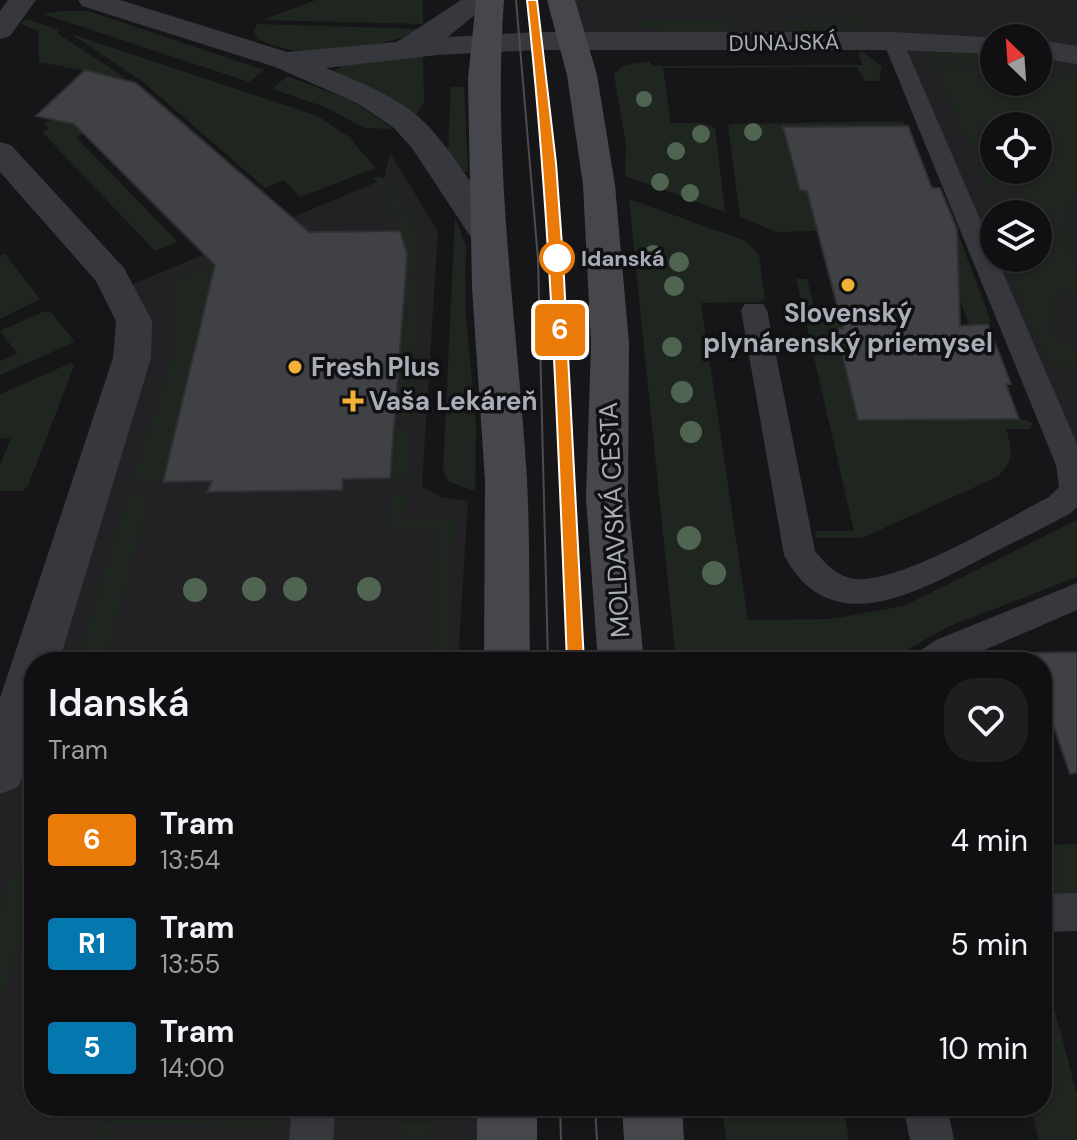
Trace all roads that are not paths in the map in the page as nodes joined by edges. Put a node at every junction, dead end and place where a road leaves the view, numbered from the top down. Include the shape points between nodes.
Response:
1 (22, 0) edge
2 (92, 0) edge
3 (479, 0) edge
4 (490, 0) edge
5 (561, 0) edge
6 (0, 30) edge
7 (893, 41) junction
8 (486, 43) junction
9 (574, 44) junction
10 (657, 44) junction
11 (980, 44) edge
12 (385, 51) junction
13 (1052, 51) edge
14 (1077, 55) edge
15 (285, 61) junction
16 (0, 152) edge
17 (490, 240) junction
18 (754, 310) dead end
19 (1077, 596) edge
20 (39, 652) edge
21 (507, 652) edge
22 (620, 652) edge
23 (945, 652) edge
24 (24, 698) edge
25 (0, 771) edge
26 (0, 783) edge
27 (24, 783) edge
28 (1077, 912) edge
29 (1052, 913) edge
30 (313, 1116) edge
31 (507, 1116) edge
32 (653, 1116) edge
33 (927, 1116) edge
34 (311, 1140) edge
35 (507, 1140) edge
36 (654, 1140) edge
37 (932, 1140) edge

1 - 6 street
2 - 15 street
3 - 12 street via 436,32
4 - 8 street
5 - 9 street, MOLDAVSKÁ CESTA
5 - 10 street via 579,13
7 - 10 street, DUNAJSKÁ
7 - 11 street, DUNAJSKÁ
7 - 18 lane via 1071,465 1074,490 1060,505 898,588 861,593 825,582 800,555
8 - 9 street, DUNAJSKÁ
8 - 12 street
8 - 17 street
9 - 10 street, DUNAJSKÁ
9 - 22 street, MOLDAVSKÁ CESTA via 599,185 606,266 607,498
12 - 15 street
13 - 14 street
15 - 17 street via 368,97 405,121 451,178
16 - 20 street via 111,276 134,321 132,358
17 - 21 street via 506,480
19 - 23 lane
24 - 25 street
26 - 27 street
28 - 29 lane
30 - 34 lane
31 - 35 street
32 - 36 street
33 - 37 lane

